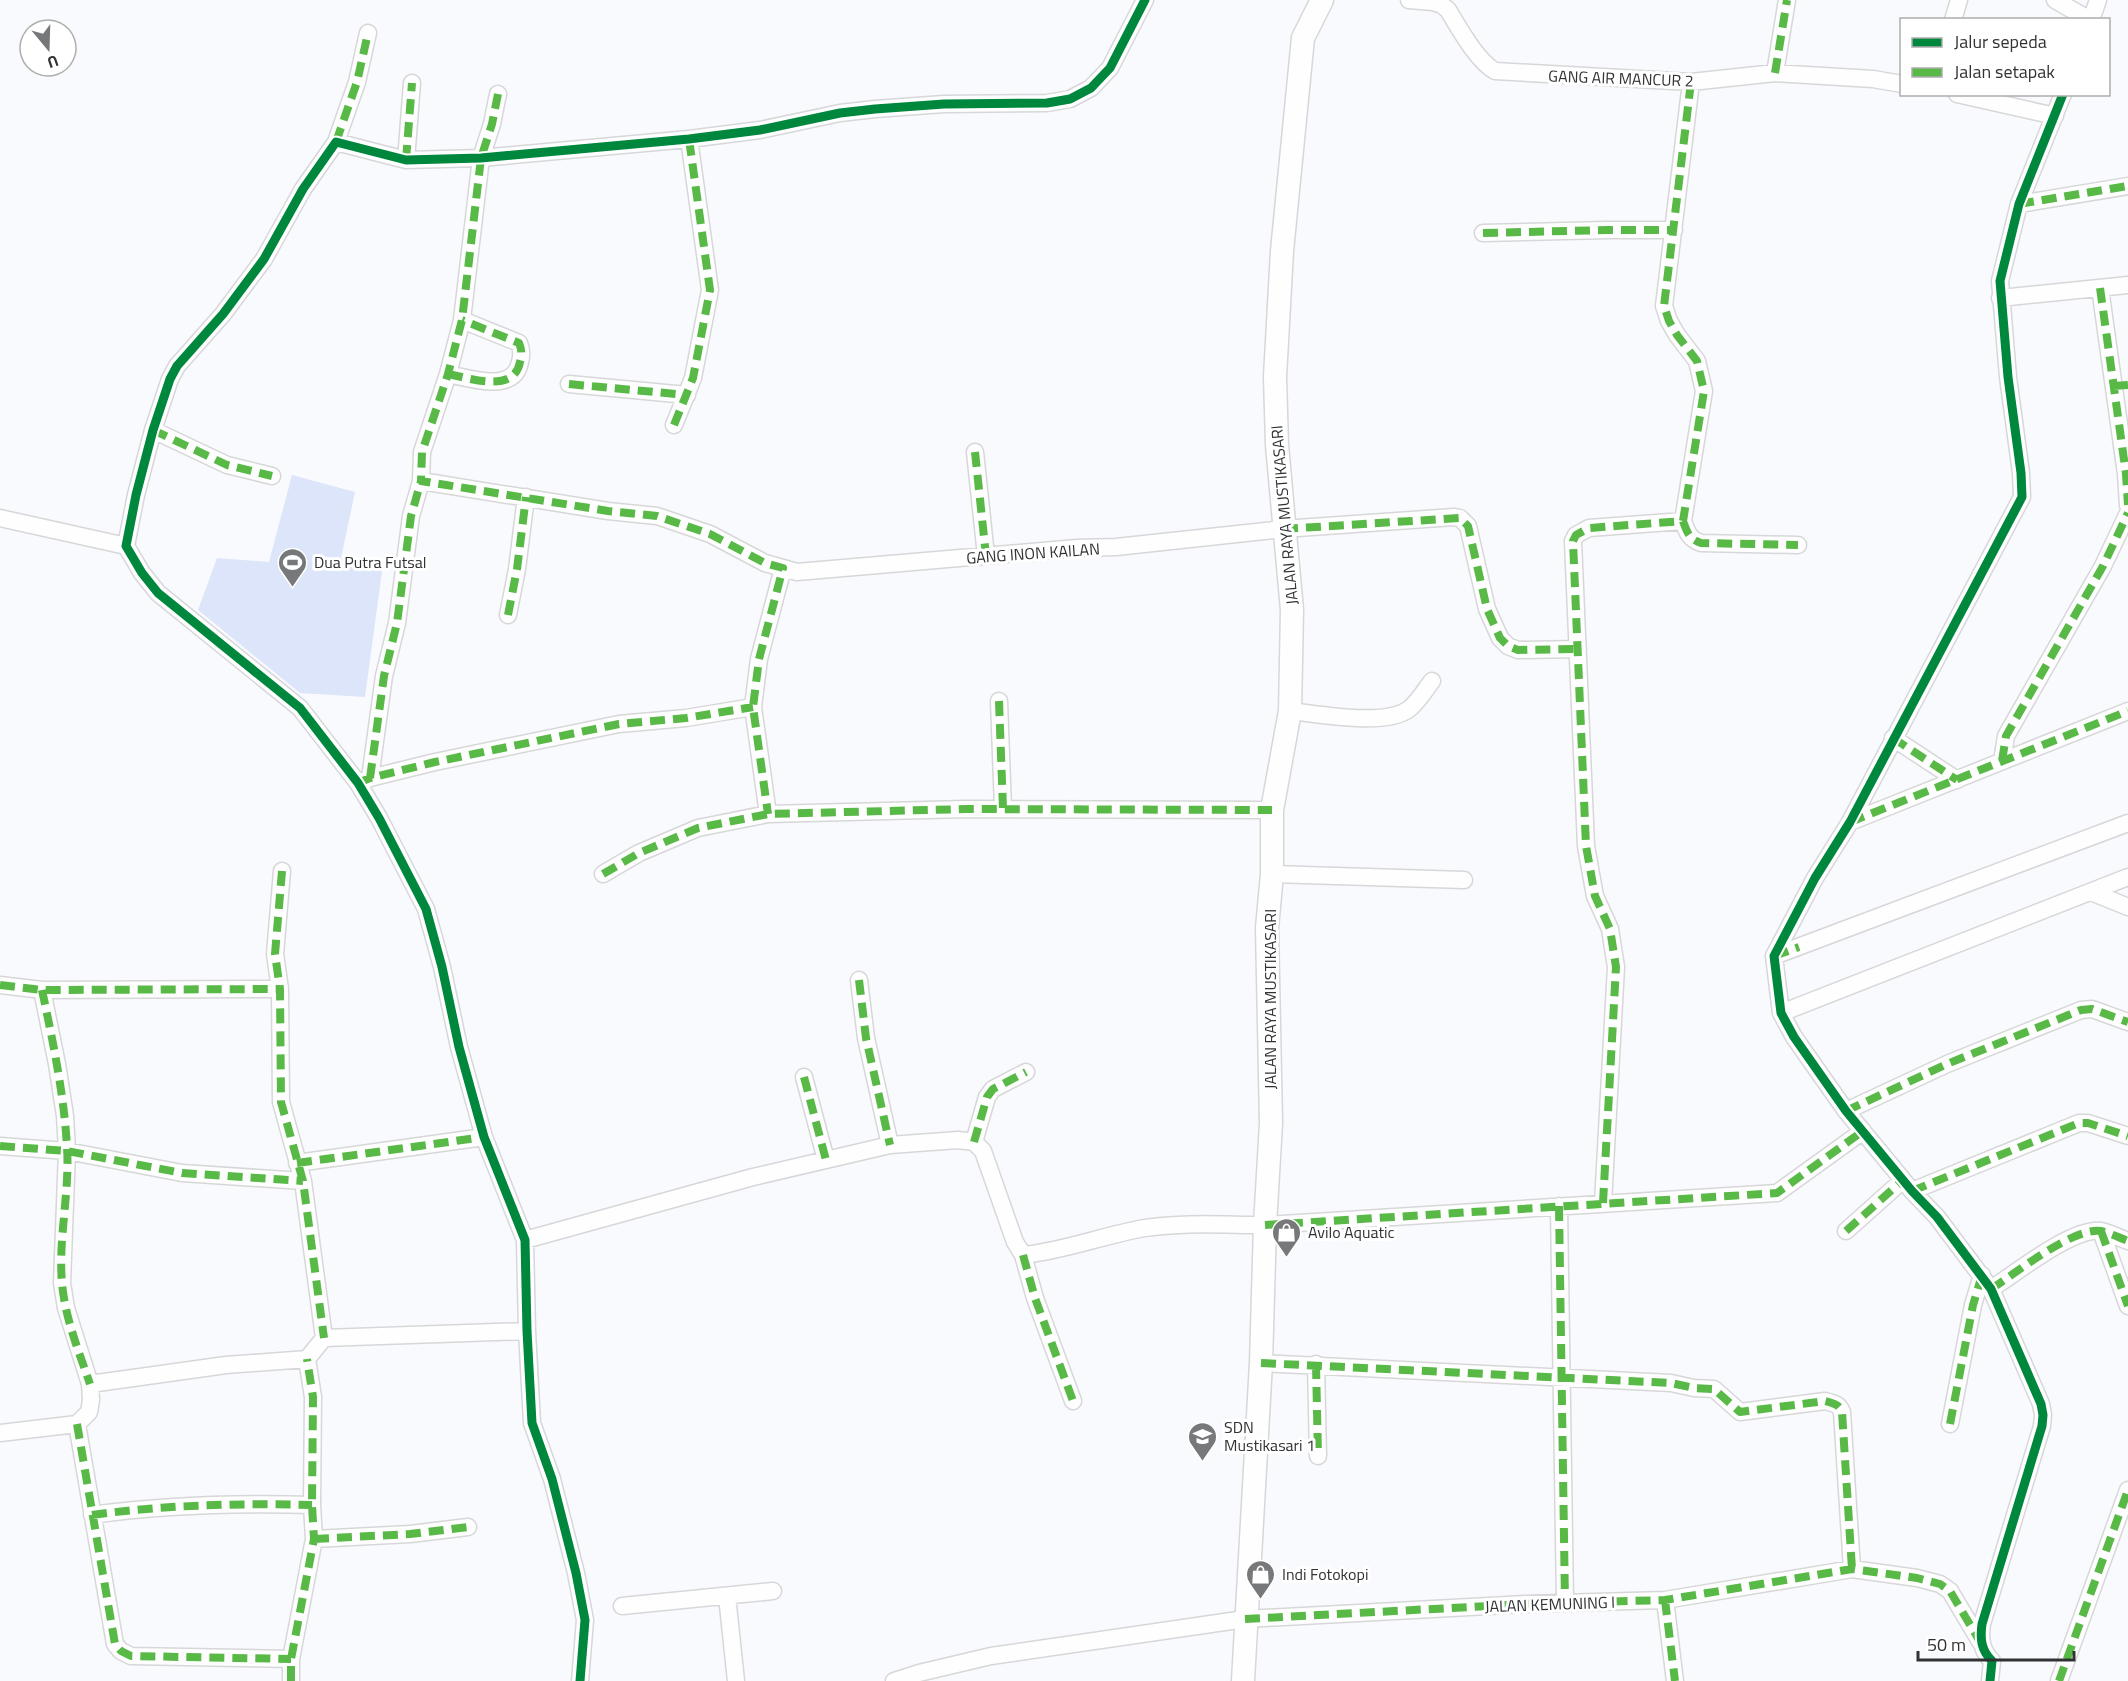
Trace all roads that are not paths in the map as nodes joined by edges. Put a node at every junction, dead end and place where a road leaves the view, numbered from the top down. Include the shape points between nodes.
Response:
1 (1145, 0) edge
2 (1322, 0) edge
3 (1408, 0) edge
4 (1787, 0) edge
5 (1959, 0) edge
6 (2055, 0) edge
7 (2098, 0) edge
8 (1954, 18) edge
9 (2086, 18) edge
10 (2091, 18) edge
11 (368, 33) dead end
12 (1775, 73) junction
13 (1691, 82) junction
14 (412, 83) dead end
15 (1900, 84) edge
16 (498, 94) dead end
17 (1966, 96) edge
18 (2062, 96) edge
19 (2055, 116) junction
20 (689, 140) junction
21 (336, 142) junction
22 (481, 158) junction
23 (406, 160) junction
24 (2128, 186) edge
25 (2019, 204) junction
26 (1674, 230) junction
27 (1483, 233) dead end
28 (2128, 285) edge
29 (2100, 288) junction
30 (2000, 298) junction
31 (462, 320) junction
32 (448, 375) junction
33 (569, 384) dead end
34 (2121, 386) edge
35 (687, 394) junction
36 (674, 425) dead end
37 (153, 430) junction
38 (975, 452) dead end
39 (2127, 474) edge
40 (272, 476) dead end
41 (421, 481) junction
42 (526, 497) junction
43 (2128, 505) edge
44 (2128, 513) edge
45 (0, 518) edge
46 (1683, 521) junction
47 (1283, 529) junction
48 (1798, 545) dead end
49 (126, 546) junction
50 (986, 556) junction
51 (783, 568) junction
52 (508, 615) dead end
53 (1578, 649) junction
54 (1432, 681) dead end
55 (999, 701) dead end
56 (753, 707) junction
57 (1290, 711) junction
58 (2128, 711) edge
59 (1893, 738) junction
60 (2002, 761) junction
61 (1957, 780) junction
62 (364, 781) junction
63 (1003, 809) junction
64 (1272, 810) junction
65 (768, 814) junction
66 (1851, 822) junction
67 (2128, 823) edge
68 (282, 871) dead end
69 (603, 874) dead end
70 (1272, 874) junction
71 (2128, 877) edge
72 (1464, 880) dead end
73 (2091, 892) junction
74 (2128, 907) edge
75 (1774, 956) junction
76 (859, 980) dead end
77 (0, 985) edge
78 (280, 989) junction
79 (42, 990) junction
80 (1781, 1013) junction
81 (2128, 1022) edge
82 (1026, 1072) dead end
83 (804, 1077) dead end
84 (1846, 1111) junction
85 (1863, 1131) junction
86 (2128, 1136) edge
87 (484, 1137) junction
88 (974, 1142) junction
89 (890, 1145) junction
90 (0, 1146) edge
91 (67, 1151) junction
92 (826, 1160) junction
93 (297, 1163) junction
94 (303, 1181) junction
95 (1908, 1186) junction
96 (1603, 1203) junction
97 (1560, 1206) junction
98 (1265, 1225) junction
99 (1846, 1231) dead end
100 (2101, 1231) junction
101 (525, 1240) junction
102 (2128, 1241) edge
103 (1023, 1255) junction
104 (1987, 1282) junction
105 (2128, 1306) edge
106 (527, 1330) junction
107 (324, 1338) junction
108 (307, 1359) junction
109 (1261, 1363) junction
110 (1316, 1364) junction
111 (1563, 1378) junction
112 (90, 1384) junction
113 (1073, 1401) dead end
114 (77, 1424) junction
115 (1950, 1424) dead end
116 (0, 1433) edge
117 (1318, 1456) dead end
118 (2128, 1490) edge
119 (312, 1505) junction
120 (92, 1515) junction
121 (468, 1527) dead end
122 (314, 1539) junction
123 (1852, 1569) junction
124 (773, 1591) dead end
125 (727, 1596) junction
126 (1665, 1600) junction
127 (1565, 1603) junction
128 (622, 1606) dead end
129 (1245, 1619) junction
130 (1981, 1643) junction
131 (291, 1659) junction
132 (291, 1681) edge
133 (580, 1681) edge
134 (736, 1681) edge
135 (894, 1681) edge
136 (1243, 1681) edge
137 (1675, 1681) edge
138 (1990, 1681) edge
139 (2060, 1681) edge

1 - 20 street via 1110,68 1091,88 1070,99 875,109
2 - 47 main road, JALAN RAYA MUSTIKASARI via 1303,38 1282,251 1274,405
3 - 13 street, GANG AIR MANCUR 2 via 1442,5 1495,71
4 - 12 street
5 - 8 street
6 - 9 street
7 - 10 street
11 - 21 street via 357,82
12 - 13 street, GANG AIR MANCUR 2
12 - 15 street, GANG AIR MANCUR 2
13 - 26 street
14 - 23 street
16 - 22 street
17 - 19 street
18 - 19 street
19 - 25 street
20 - 22 street
20 - 35 street via 710,290
21 - 23 street
21 - 37 street via 243,289 177,366
22 - 23 street
22 - 31 street
24 - 25 street
25 - 30 street via 2005,252
26 - 27 street
26 - 46 street via 1664,306 1677,335 1697,361 1704,392
28 - 29 street
29 - 30 street
29 - 34 street
30 - 59 street via 2022,497
31 - 32 street
31 - 32 street via 519,343 519,369 514,376 498,382
32 - 41 street via 422,452
33 - 35 street
34 - 39 street
35 - 36 street
37 - 40 street via 227,465
37 - 49 street
38 - 50 street
39 - 43 street
41 - 42 street, GANG INON KAILAN
41 - 62 street via 411,516 397,623
42 - 51 street, GANG INON KAILAN via 657,516 710,534 765,563
42 - 52 street
44 - 60 street via 2103,566 2006,736
45 - 49 street
46 - 48 street via 1688,535 1701,543
46 - 53 street via 1589,528 1576,535 1573,541
47 - 50 street, GANG INON KAILAN
47 - 53 street, GANG INON KAILAN via 1460,518 1468,526 1488,609 1500,638 1518,651
47 - 57 main road, JALAN RAYA MUSTIKASARI via 1292,610
49 - 62 street via 158,593 300,708
50 - 51 street, GANG INON KAILAN via 797,572
51 - 56 street via 759,659
53 - 96 street via 1586,846 1596,896 1610,929 1616,967
54 - 57 street via 1409,709 1394,717 1374,719
55 - 63 street
56 - 62 street via 619,724
56 - 65 street
57 - 64 main road, JALAN RAYA MUSTIKASARI
58 - 60 street
59 - 61 street
59 - 66 street
60 - 61 street
61 - 66 street
62 - 87 street via 426,909
63 - 64 street
63 - 65 street
64 - 70 main road, JALAN RAYA MUSTIKASARI
65 - 69 street via 698,828 639,853
66 - 75 street via 1815,878
67 - 75 street
68 - 78 street via 275,954
70 - 72 street
70 - 98 main road, JALAN RAYA MUSTIKASARI via 1267,928 1271,1123
71 - 73 street
73 - 74 street
73 - 80 street
75 - 80 street
76 - 89 street via 866,1038
77 - 79 street
78 - 79 street
78 - 93 street via 281,1102
79 - 91 street via 57,1064
80 - 84 street
81 - 84 street via 2092,1009 2081,1011 1947,1064
82 - 88 street via 993,1089 987,1097
83 - 92 street
84 - 85 street
85 - 95 street
85 - 96 street via 1777,1194
86 - 95 street via 2079,1123
87 - 93 street
87 - 101 street
88 - 89 street
88 - 103 street via 983,1151
89 - 92 street
90 - 91 street
91 - 94 street via 182,1173
91 - 112 street via 62,1283
92 - 101 street
93 - 94 street
94 - 107 street
95 - 99 street
95 - 104 street
96 - 97 street
97 - 98 street
97 - 111 street
98 - 103 street via 1148,1228
98 - 109 main road, JALAN RAYA MUSTIKASARI
100 - 102 street
100 - 104 street via 2068,1239
100 - 105 street
101 - 106 street
103 - 113 street
104 - 115 street via 1973,1305
104 - 130 street via 2043,1415 1982,1624
106 - 107 street
106 - 133 street via 532,1423 552,1479 585,1620
107 - 108 street
108 - 112 street via 226,1365
108 - 119 street via 313,1397
109 - 110 street
109 - 129 main road, JALAN RAYA MUSTIKASARI
110 - 111 street
110 - 117 street
111 - 123 street via 1713,1389 1740,1412 1825,1401 1838,1405 1842,1412
111 - 127 street
112 - 114 street via 89,1412
114 - 116 street
114 - 120 street
118 - 139 street
119 - 120 street via 134,1509
119 - 122 street
120 - 131 street via 115,1644 121,1651 131,1656
121 - 122 street
122 - 131 street
123 - 126 street, JALAN KEMUNING I
123 - 130 street, JALAN KEMUNING I via 1940,1584 1950,1592
124 - 125 street
125 - 128 street
125 - 134 street
126 - 127 street, JALAN KEMUNING I
126 - 137 street
127 - 129 street, JALAN KEMUNING I
129 - 135 street, JALAN KEMUNING I via 991,1656
129 - 136 main road, JALAN RAYA MUSTIKASARI
130 - 138 street, JALAN KEMUNING I via 1992,1661
131 - 132 street

